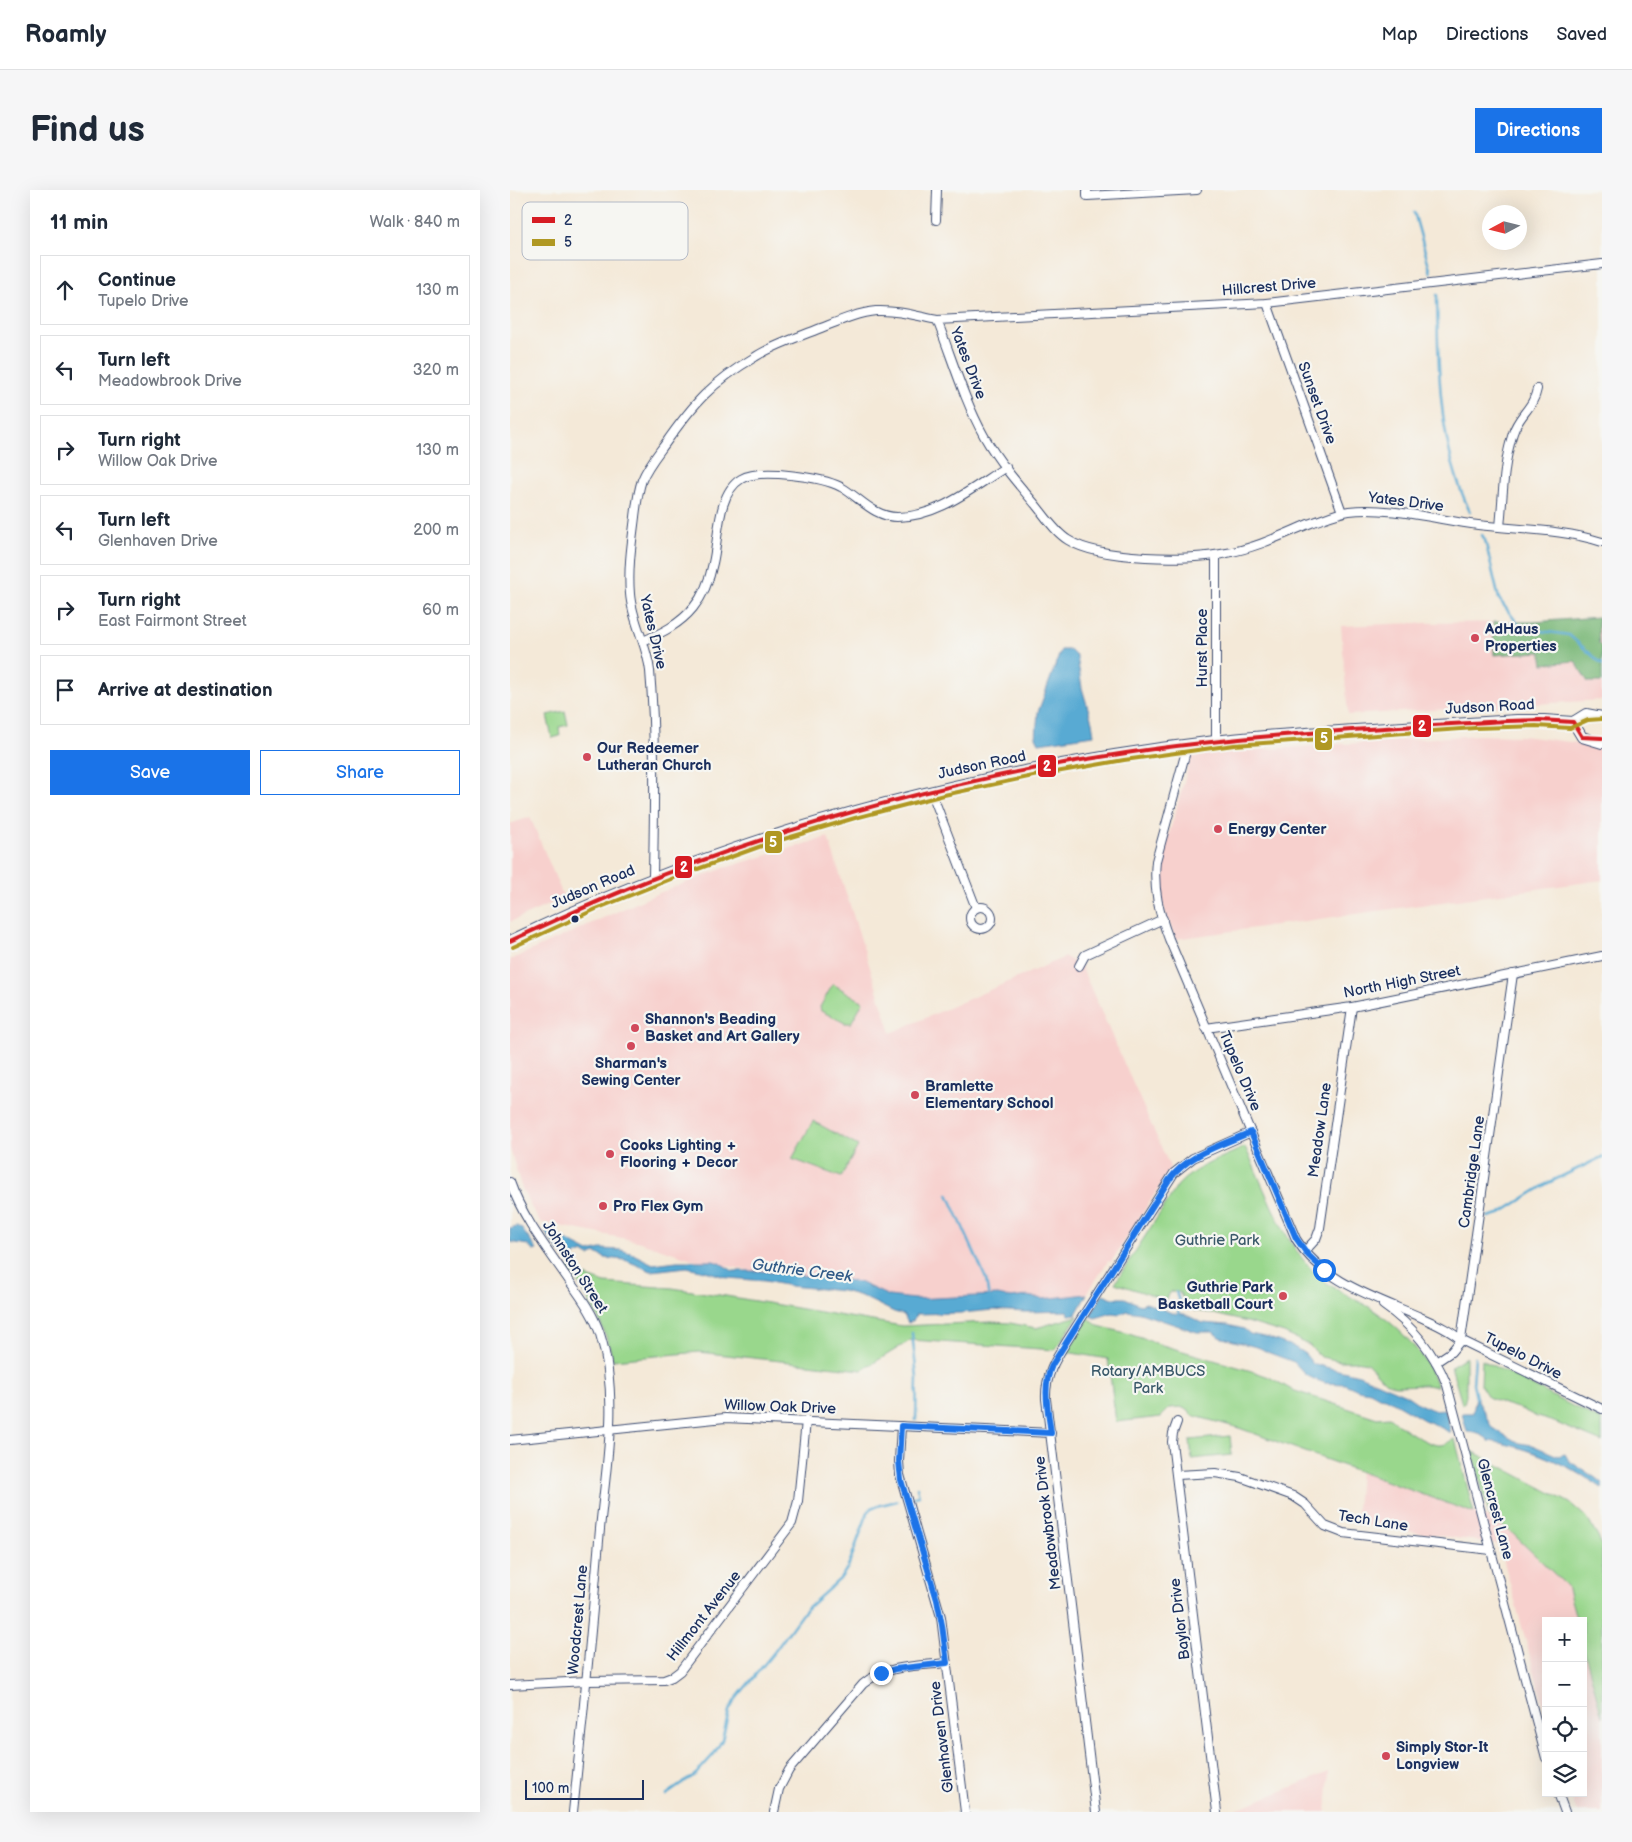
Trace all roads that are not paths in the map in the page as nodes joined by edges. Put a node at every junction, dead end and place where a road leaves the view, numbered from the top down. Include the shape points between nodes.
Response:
1 (937, 190) edge
2 (1197, 190) edge
3 (1087, 193) edge
4 (936, 220) dead end
5 (1602, 264) edge
6 (1267, 303) junction
7 (937, 320) junction
8 (1537, 389) dead end
9 (1006, 467) junction
10 (1342, 512) junction
11 (1500, 527) junction
12 (1602, 542) edge
13 (1216, 555) junction
14 (643, 641) junction
15 (1602, 715) edge
16 (1574, 722) junction
17 (1582, 737) junction
18 (1602, 738) edge
19 (1216, 741) junction
20 (1602, 742) edge
21 (1188, 744) junction
22 (931, 791) junction
23 (653, 878) junction
24 (976, 908) dead end
25 (1162, 920) junction
26 (510, 941) edge
27 (1602, 956) edge
28 (1079, 966) dead end
29 (1513, 974) junction
30 (1352, 1008) junction
31 (1206, 1028) junction
32 (1251, 1132) junction
33 (510, 1182) edge
34 (1305, 1251) junction
35 (1369, 1295) junction
36 (1461, 1340) junction
37 (1436, 1362) junction
38 (1602, 1410) edge
39 (806, 1421) junction
40 (1177, 1422) dead end
41 (901, 1426) junction
42 (609, 1429) junction
43 (1051, 1433) junction
44 (510, 1440) edge
45 (1177, 1475) junction
46 (1491, 1550) junction
47 (947, 1663) junction
48 (586, 1681) junction
49 (510, 1686) edge
50 (1544, 1752) edge
51 (1559, 1797) edge
52 (573, 1812) edge
53 (774, 1812) edge
54 (965, 1812) edge
55 (1096, 1812) edge
56 (1217, 1812) edge
57 (1565, 1812) edge

1 - 4 street
2 - 3 street
5 - 6 street, Hillcrest Drive
6 - 7 street, Hillcrest Drive
6 - 10 street, Sunset Drive
7 - 9 street, Yates Drive via 976,421
7 - 14 street, Yates Drive via 883,311 843,320 760,353 728,374 696,402 650,465 640,487 629,580 632,610
8 - 11 street via 1534,401 1517,423 1510,443
9 - 13 street, Yates Drive via 1059,533 1076,545 1112,554 1183,558
9 - 14 street via 934,510 895,517 878,513 828,481 767,473 742,478 726,497 713,563 694,607 676,624
10 - 11 street, Yates Drive via 1379,510
10 - 13 street, Yates Drive via 1241,550
11 - 12 street, Yates Drive via 1562,532
13 - 19 street, Hurst Place
14 - 23 street, Yates Drive via 649,668 655,761
15 - 16 main road via 1586,714
16 - 17 main road
16 - 19 main road, Judson Road via 1472,722
17 - 18 street
17 - 20 main road
19 - 21 main road, Judson Road
21 - 22 main road, Judson Road via 1017,772
21 - 25 street, Tupelo Drive via 1156,861 1155,890
22 - 23 main road, Judson Road via 780,833
22 - 24 street
23 - 26 main road, Judson Road
25 - 28 street via 1085,955
25 - 31 street, Tupelo Drive
27 - 29 street, North High Street
29 - 30 street, North High Street
29 - 36 street, Cambridge Lane
30 - 31 street, North High Street
30 - 34 street, Meadow Lane via 1320,1228 1316,1239
31 - 32 street, Tupelo Drive
32 - 34 street, Tupelo Drive via 1290,1226
32 - 43 street, Meadowbrook Drive via 1193,1158 1169,1180 1052,1365 1046,1389
33 - 42 street, Johnston Street via 525,1214 598,1327 611,1385
34 - 35 street, Tupelo Drive via 1324,1270
35 - 36 street, Tupelo Drive via 1449,1331
35 - 37 street, Glencrest Lane via 1408,1325
36 - 37 street
36 - 38 street, Tupelo Drive
37 - 46 street, Glencrest Lane via 1450,1396
39 - 41 street, Willow Oak Drive
39 - 42 street, Willow Oak Drive via 725,1418
39 - 48 street, Hillmont Avenue via 798,1501 792,1523 683,1668 664,1680
40 - 45 street, Baylor Drive via 1172,1437
41 - 43 street, Willow Oak Drive
41 - 47 street, Glenhaven Drive via 901,1480 937,1600
42 - 44 street, Willow Oak Drive
42 - 48 street, Woodcrest Lane
43 - 55 street, Meadowbrook Drive
45 - 46 street, Tech Lane via 1215,1473 1245,1479 1292,1496 1305,1504 1325,1526 1344,1533
45 - 56 street, Baylor Drive
46 - 50 street, Glencrest Lane
47 - 53 street via 891,1670 862,1684 789,1770 779,1789
47 - 54 street, Glenhaven Drive
48 - 49 street, Hillmont Avenue
48 - 52 street, Woodcrest Lane
51 - 57 street

